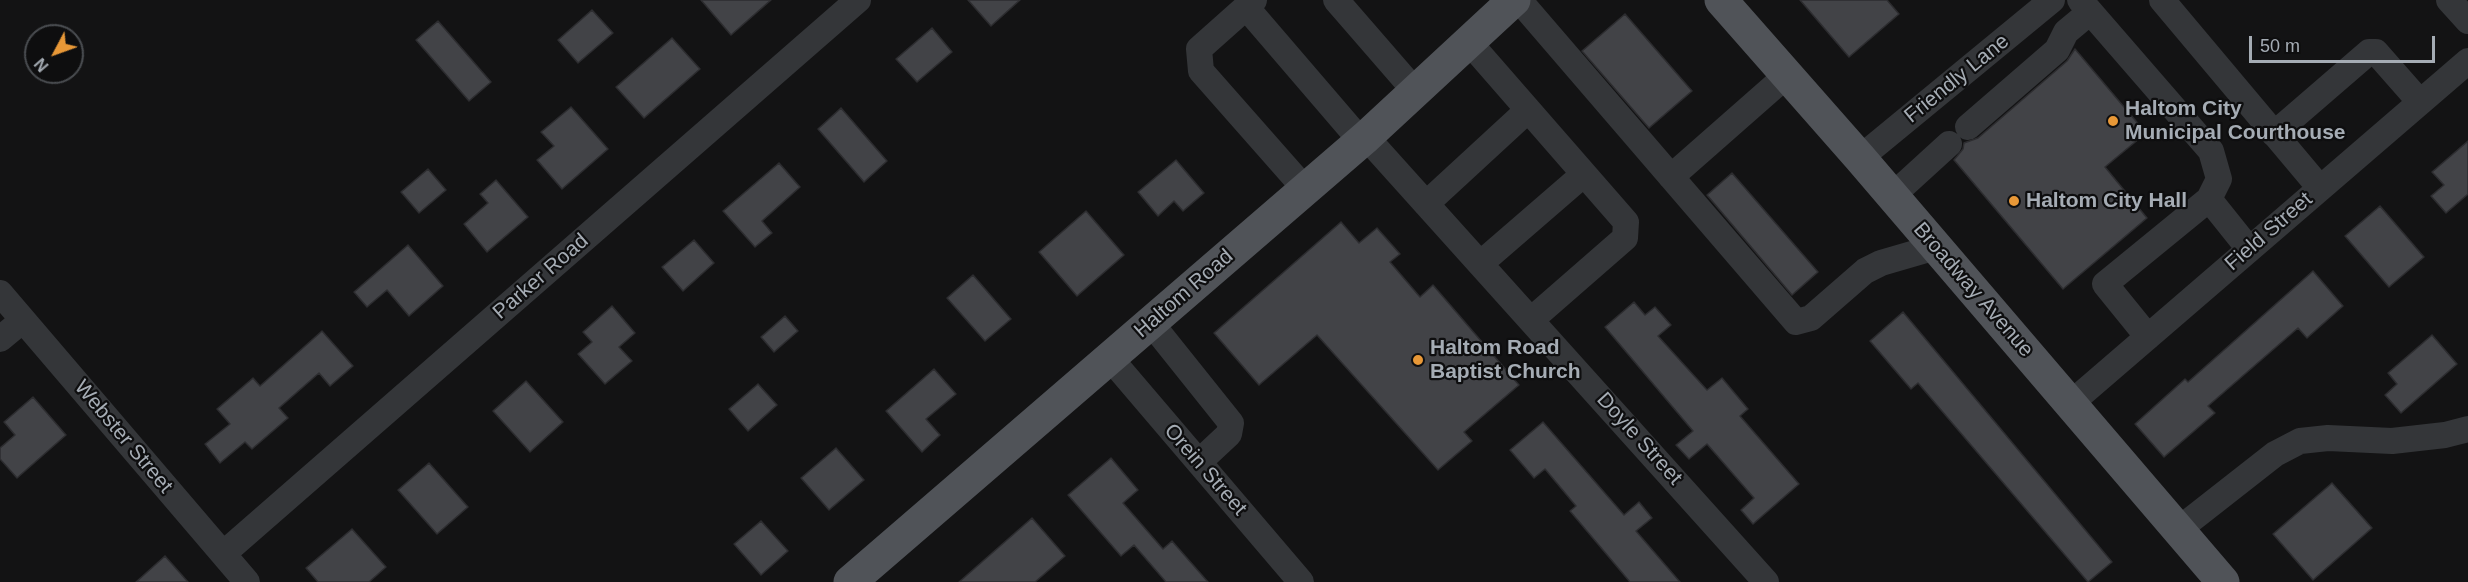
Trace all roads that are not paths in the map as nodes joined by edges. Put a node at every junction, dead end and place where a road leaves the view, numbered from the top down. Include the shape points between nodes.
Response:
1 (858, 0) edge
2 (1336, 0) edge
3 (1514, 0) edge
4 (1519, 0) edge
5 (1721, 0) edge
6 (2052, 0) edge
7 (2162, 0) edge
8 (2449, 0) edge
9 (1250, 4) edge
10 (2085, 6) edge
11 (2468, 21) edge
12 (1469, 42) junction
13 (2468, 61) edge
14 (1787, 75) junction
15 (1415, 91) junction
16 (2421, 102) junction
17 (1528, 110) junction
18 (1968, 127) dead end
19 (2274, 134) junction
20 (1363, 139) junction
21 (1949, 144) dead end
22 (1860, 158) junction
23 (1584, 174) junction
24 (1671, 177) junction
25 (2320, 188) junction
26 (1305, 189) junction
27 (1892, 196) junction
28 (2209, 199) junction
29 (1426, 204) junction
30 (1936, 247) junction
31 (2249, 249) junction
32 (1480, 264) junction
33 (0, 293) edge
34 (23, 320) junction
35 (1531, 320) junction
36 (1151, 323) junction
37 (2148, 337) junction
38 (0, 339) edge
39 (1110, 358) junction
40 (2070, 404) junction
41 (2468, 429) edge
42 (1199, 462) junction
43 (2178, 530) junction
44 (223, 554) junction
45 (247, 582) edge
46 (850, 582) edge
47 (1301, 582) edge
48 (1766, 582) edge
49 (2223, 582) edge

1 - 44 street, Parker Road
2 - 15 street
3 - 12 main road, Haltom Road
4 - 24 street
5 - 14 main road, Broadway Avenue
6 - 22 street, Friendly Lane
7 - 19 street
8 - 11 street
9 - 20 street, Doyle Street
9 - 26 street via 1199,49 1200,71
10 - 18 street via 2057,50
10 - 28 street via 2211,151 2219,179
12 - 15 main road, Haltom Road
12 - 17 street
13 - 16 street, Field Street
14 - 22 main road, Broadway Avenue
14 - 24 street
15 - 20 main road, Haltom Road
16 - 19 street via 2376,52 2369,52
16 - 25 street, Field Street
17 - 23 street
17 - 29 street
19 - 25 street
20 - 26 main road, Haltom Road
20 - 29 street, Doyle Street
21 - 27 street
22 - 27 main road, Broadway Avenue
23 - 32 street
23 - 35 street via 1626,222 1625,238
24 - 30 street via 1796,322 1811,318 1865,271
25 - 31 street, Field Street
26 - 36 main road, Haltom Road
27 - 30 main road, Broadway Avenue
28 - 31 street
28 - 37 street via 2105,284
29 - 32 street, Doyle Street
30 - 40 main road, Broadway Avenue
31 - 37 street, Field Street
32 - 35 street, Doyle Street
33 - 34 street, Webster Street
34 - 38 street
34 - 44 street, Webster Street
35 - 48 street, Doyle Street
36 - 39 main road, Haltom Road
36 - 42 street via 1231,423 1229,434
37 - 40 street, Field Street
39 - 42 street, Orein Street
39 - 46 main road, Haltom Road
40 - 43 main road, Broadway Avenue
41 - 43 street via 2392,441 2300,441 2275,454
42 - 47 street, Orein Street
43 - 49 main road, Broadway Avenue
44 - 45 street, Webster Street

